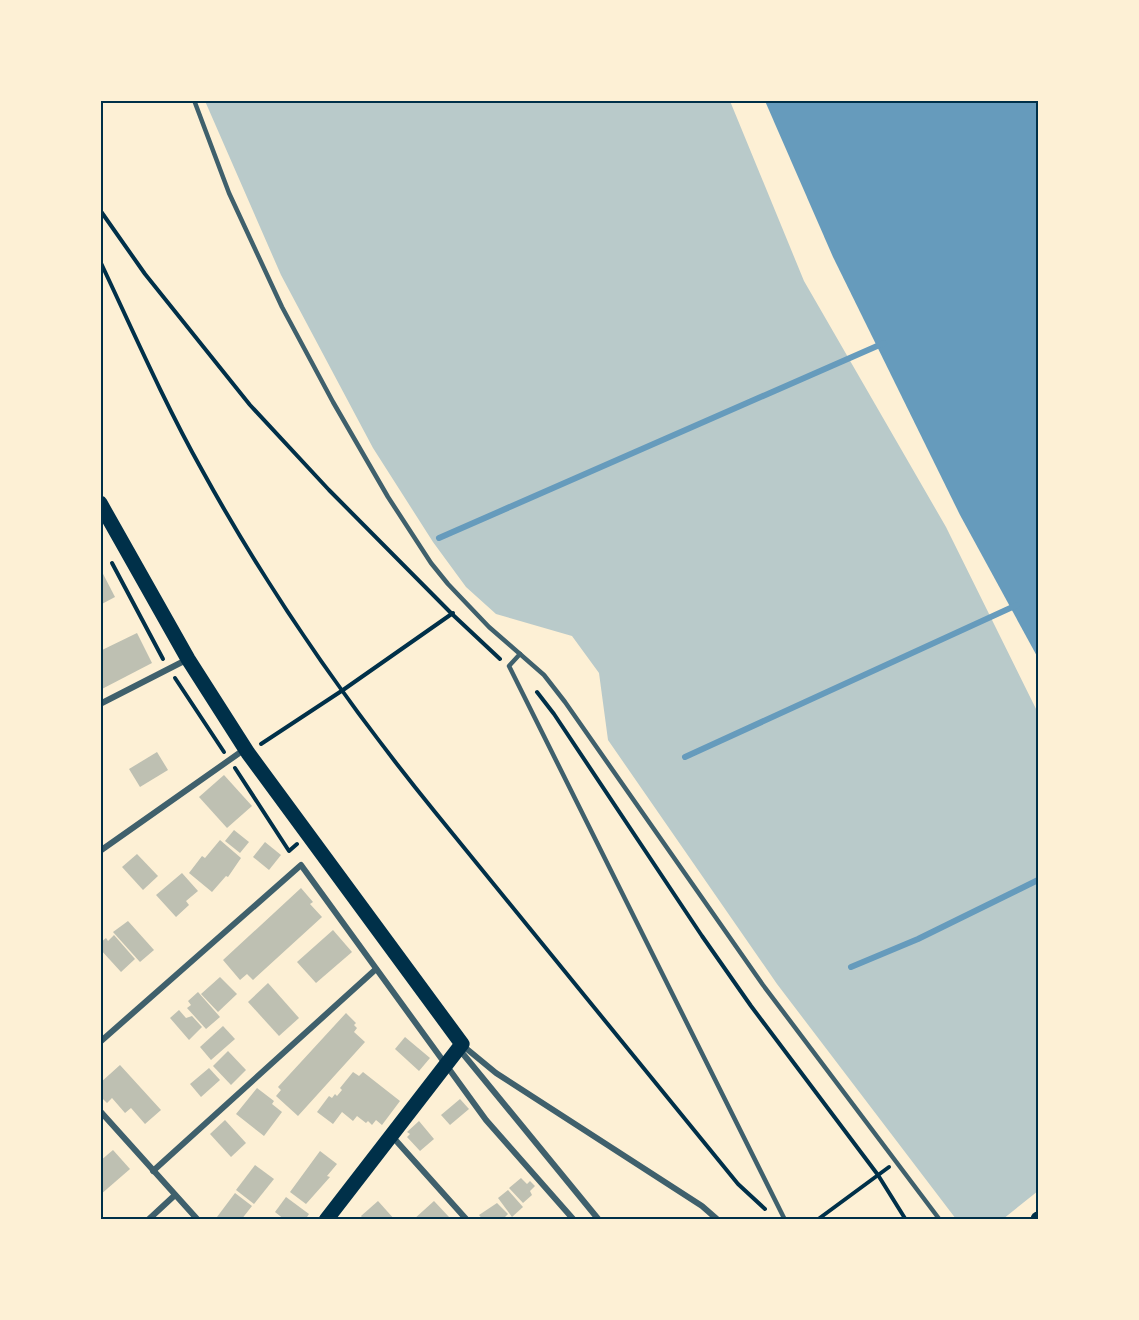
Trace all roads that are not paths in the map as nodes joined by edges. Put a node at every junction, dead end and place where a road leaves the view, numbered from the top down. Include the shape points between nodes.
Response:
1 (194, 100) edge
2 (100, 503) edge
3 (520, 654) junction
4 (188, 659) junction
5 (100, 704) edge
6 (247, 751) junction
7 (100, 850) edge
8 (376, 969) junction
9 (100, 1042) edge
10 (460, 1047) junction
11 (446, 1065) junction
12 (100, 1112) edge
13 (391, 1135) junction
14 (153, 1171) junction
15 (175, 1195) junction
16 (148, 1220) edge
17 (198, 1220) edge
18 (326, 1220) edge
19 (467, 1220) edge
20 (574, 1220) edge
21 (598, 1220) edge
22 (718, 1220) edge
23 (786, 1220) edge
24 (940, 1220) edge

1 - 3 lane via 230,193 282,308 359,448 443,577 466,605
2 - 4 main road
3 - 23 lane via 509,666
3 - 24 lane via 566,702 763,985
4 - 5 street
4 - 6 main road
6 - 7 street
6 - 10 main road
8 - 9 street via 301,865
8 - 11 street
8 - 14 street
10 - 11 main road
10 - 21 street
10 - 22 street
11 - 13 main road
11 - 20 street via 486,1120
12 - 14 street
13 - 18 main road
13 - 19 street
14 - 15 street
15 - 16 street
15 - 17 street

